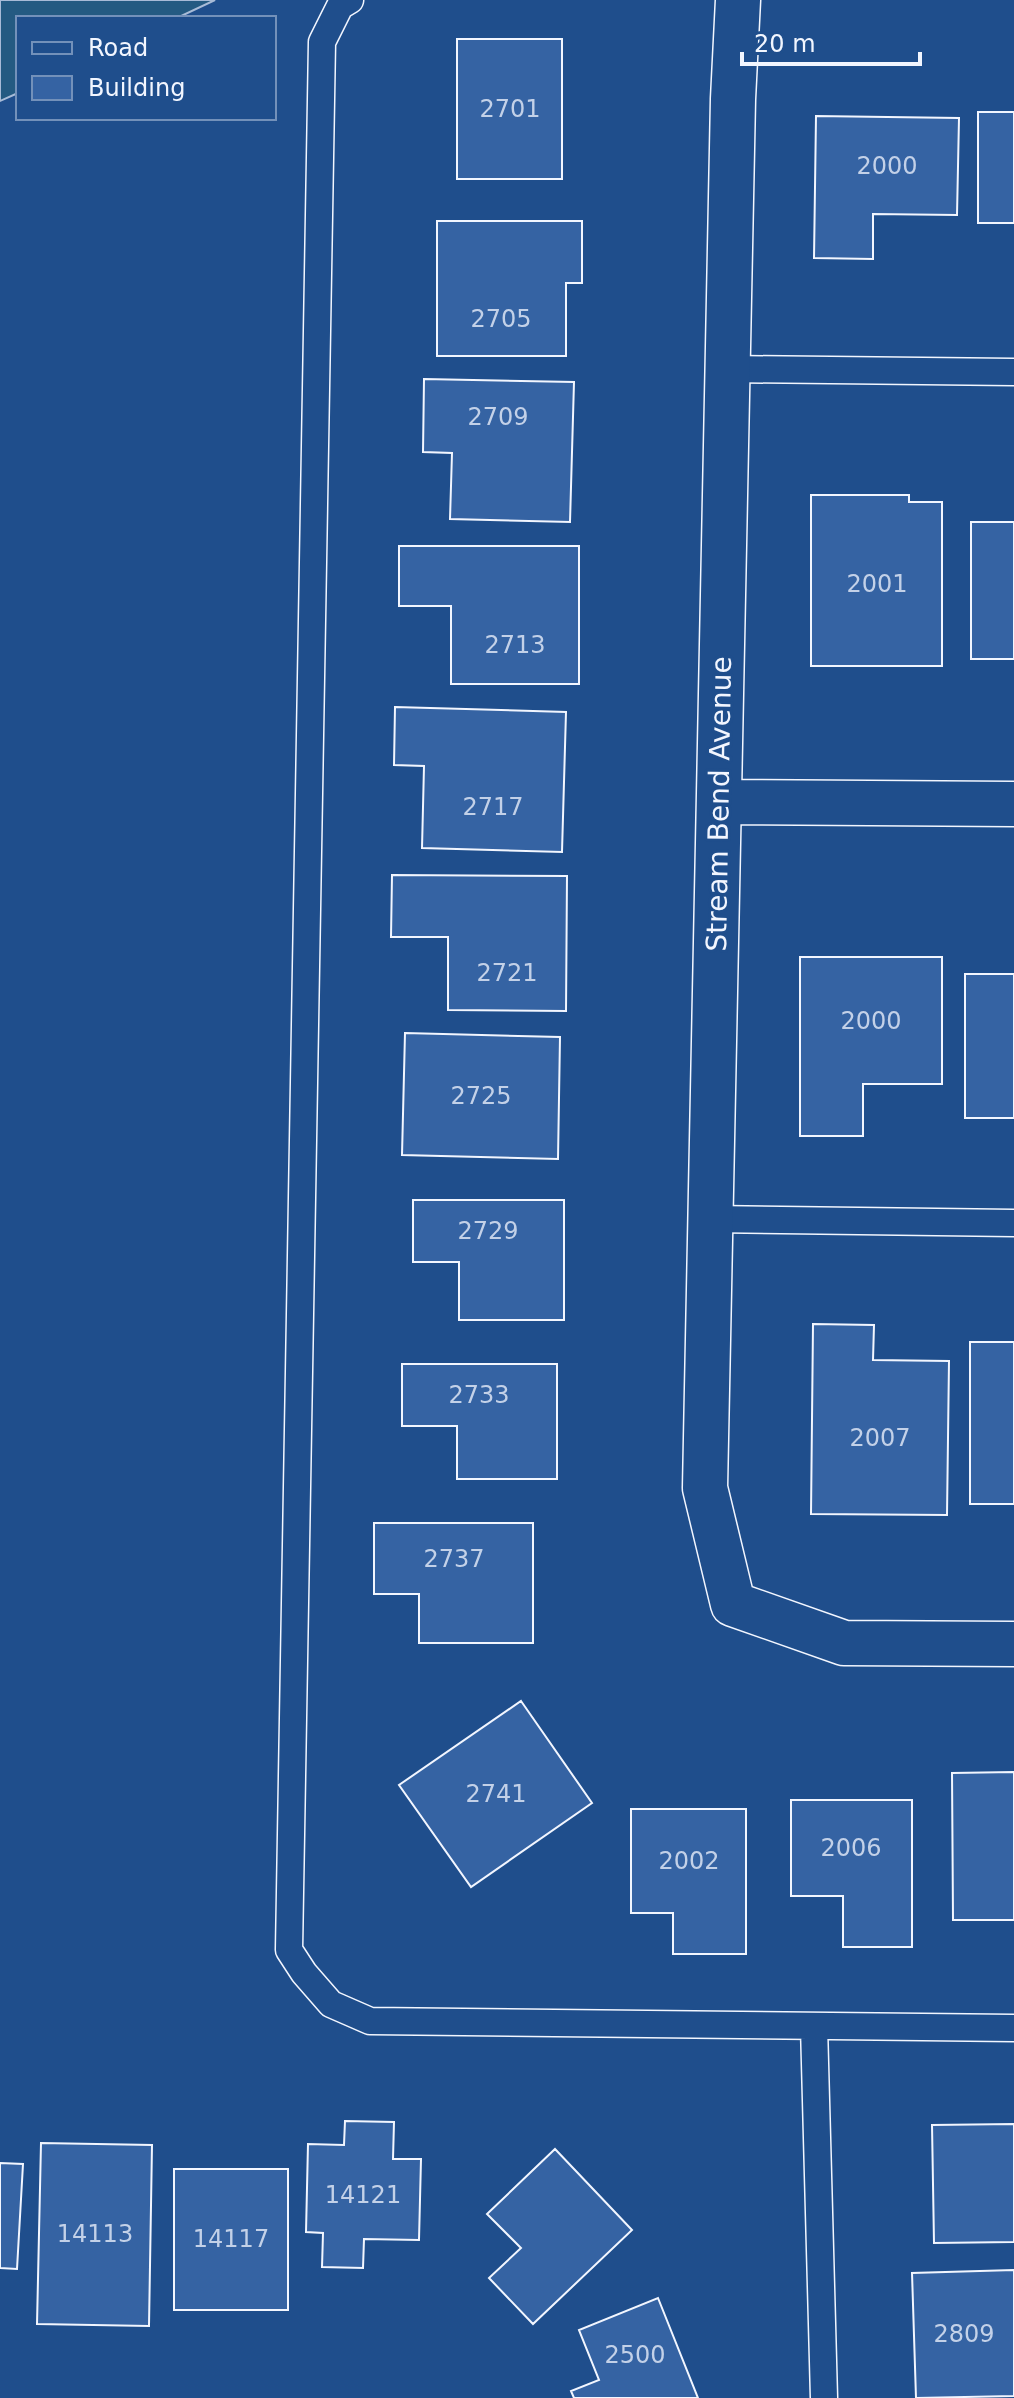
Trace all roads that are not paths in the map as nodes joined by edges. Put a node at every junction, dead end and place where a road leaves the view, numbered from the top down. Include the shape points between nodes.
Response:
1 (350, 0) edge
2 (738, 0) edge
3 (728, 369) junction
4 (1014, 372) edge
5 (719, 802) junction
6 (1014, 804) edge
7 (710, 1219) junction
8 (1014, 1223) edge
9 (1014, 1644) edge
10 (814, 2026) junction
11 (1014, 2028) edge
12 (824, 2398) edge

1 - 10 lane via 340,6 322,42 289,1950 331,2004 370,2021
2 - 3 street, Stream Bend Avenue
3 - 4 lane
3 - 5 street, Stream Bend Avenue
5 - 6 street
5 - 7 street, Stream Bend Avenue
7 - 8 lane
7 - 9 street, Stream Bend Avenue via 705,1488 733,1604 844,1643
10 - 11 lane
10 - 12 lane

